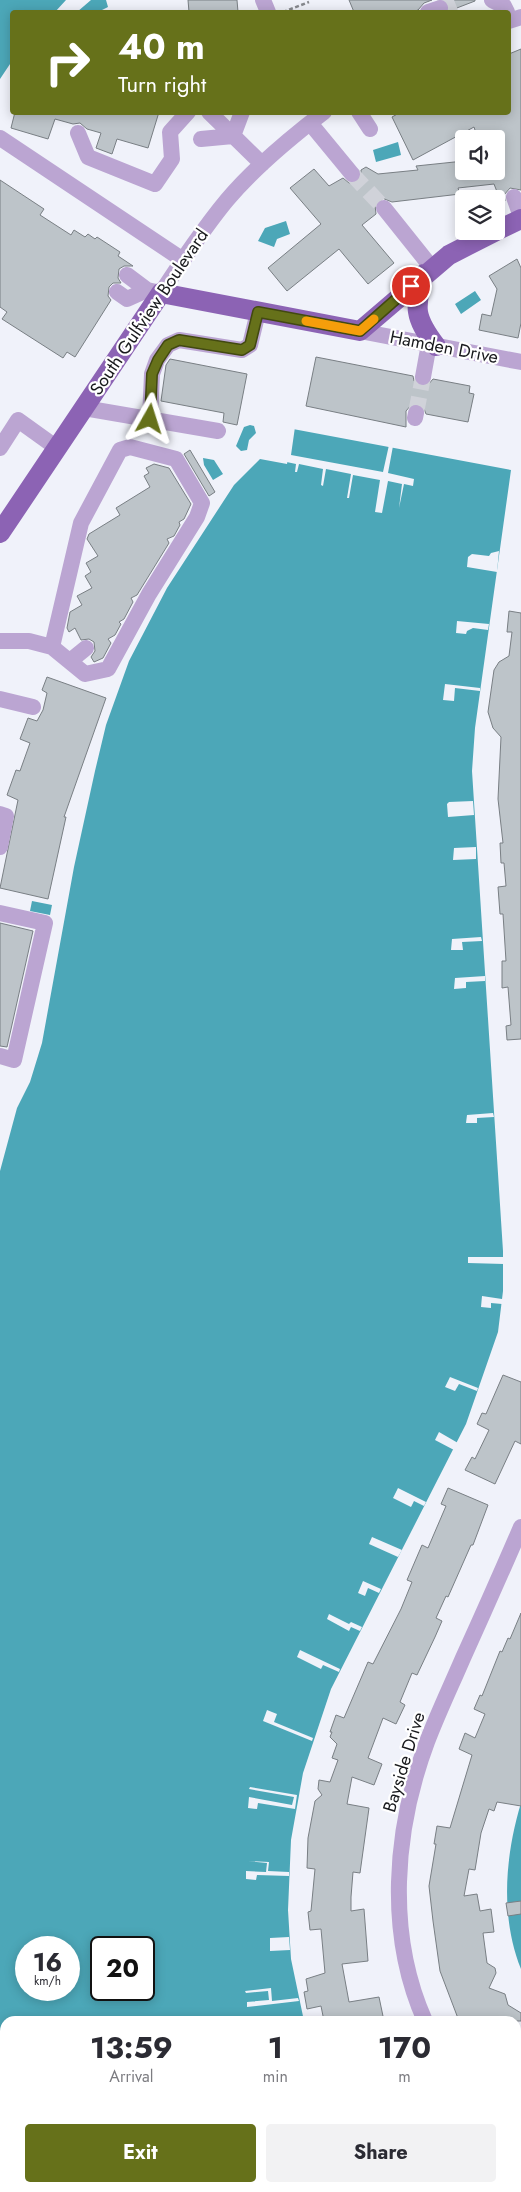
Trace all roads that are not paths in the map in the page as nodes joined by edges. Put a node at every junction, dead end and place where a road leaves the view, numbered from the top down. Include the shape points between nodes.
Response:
1 (492, 0) edge
2 (506, 10) edge
3 (185, 115) edge
4 (212, 115) edge
5 (241, 115) edge
6 (320, 115) edge
7 (360, 115) edge
8 (310, 123) junction
9 (370, 130) dead end
10 (78, 133) dead end
11 (233, 136) junction
12 (0, 138) edge
13 (201, 139) dead end
14 (262, 164) junction
15 (352, 174) tunnel mouth
16 (514, 197) dead end
17 (384, 208) tunnel mouth
18 (521, 218) edge
19 (505, 225) edge
20 (476, 240) edge
21 (183, 260) junction
22 (428, 271) junction
23 (128, 275) dead end
24 (117, 292) dead end
25 (154, 292) junction
26 (258, 312) junction
27 (360, 331) junction
28 (432, 345) junction
29 (521, 362) edge
30 (423, 378) tunnel mouth
31 (84, 408) junction
32 (150, 419) junction
33 (218, 431) dead end
34 (0, 448) edge
35 (56, 448) junction
36 (0, 533) edge
37 (0, 641) edge
38 (52, 647) junction
39 (86, 648) dead end
40 (70, 662) junction
41 (0, 699) edge
42 (33, 707) dead end
43 (0, 814) edge
44 (0, 847) edge
45 (0, 913) edge
46 (0, 1056) edge
47 (521, 1527) edge
48 (424, 2016) edge

1 - 2 street
3 - 10 street via 170,132 172,159 155,184 88,157
4 - 11 street
5 - 11 street
6 - 8 street, South Gulfview Boulevard
7 - 9 street
8 - 14 street, South Gulfview Boulevard
8 - 15 street
11 - 13 street
11 - 14 street
12 - 21 street
14 - 21 street, South Gulfview Boulevard via 229,198
16 - 18 street
17 - 22 street
18 - 19 main road
20 - 22 main road
21 - 25 street, South Gulfview Boulevard
22 - 27 main road
22 - 28 main road via 417,299 417,313
23 - 25 street
24 - 25 street via 127,299
25 - 26 main road, Hamden Drive
25 - 31 main road, South Gulfview Boulevard
26 - 27 main road, Hamden Drive
26 - 32 street via 250,345 242,350 179,340 168,345 152,374
27 - 28 street, Hamden Drive
28 - 29 street, Hamden Drive
28 - 30 street
31 - 32 street
31 - 35 main road, South Gulfview Boulevard
32 - 33 street
34 - 35 street via 18,420
35 - 36 main road, South Gulfview Boulevard
37 - 38 street via 29,641
38 - 40 street
38 - 40 street via 81,523 120,450 130,447 176,458 185,481 202,503 197,517 149,594 108,669 85,674
39 - 40 street
41 - 42 street
43 - 44 street via 6,816
45 - 46 street via 45,923 14,1060
47 - 48 street, Bayside Drive via 427,1742 411,1794 401,1850 398,1894 403,1949 416,2000

